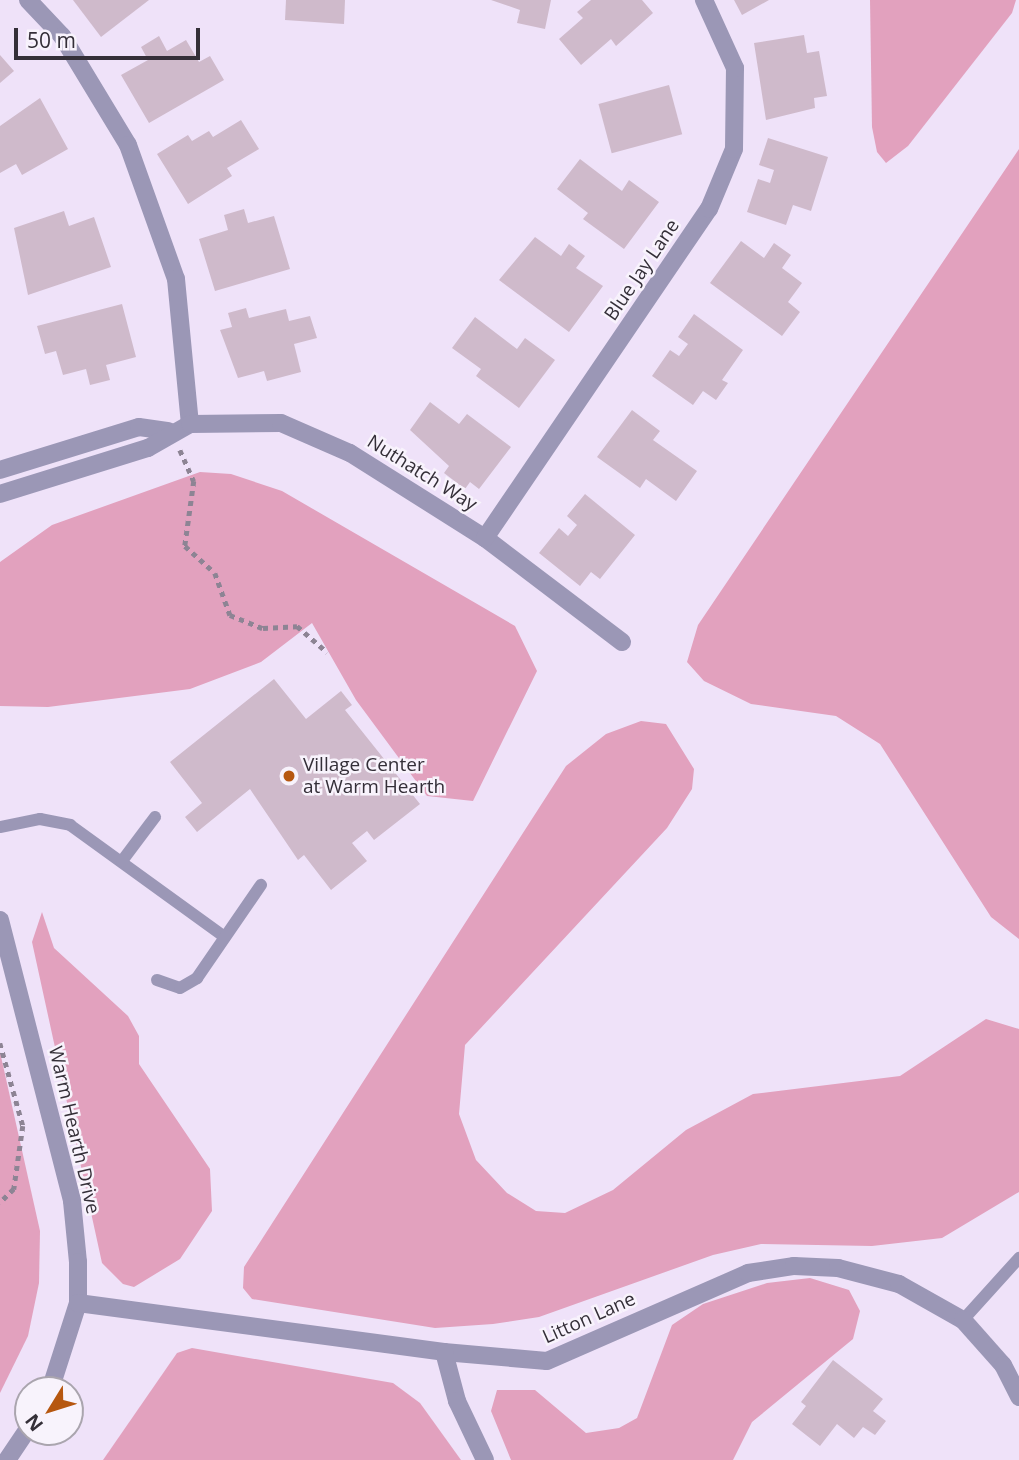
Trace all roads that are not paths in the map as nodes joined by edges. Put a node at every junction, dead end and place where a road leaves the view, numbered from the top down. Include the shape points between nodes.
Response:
1 (28, 0) edge
2 (704, 0) edge
3 (190, 424) junction
4 (169, 431) junction
5 (0, 470) edge
6 (0, 494) edge
7 (485, 538) junction
8 (622, 642) dead end
9 (155, 817) dead end
10 (0, 827) edge
11 (122, 861) junction
12 (261, 885) dead end
13 (0, 920) edge
14 (225, 937) junction
15 (5, 964) edge
16 (157, 981) dead end
17 (1019, 1258) edge
18 (78, 1303) junction
19 (963, 1320) junction
20 (444, 1352) junction
21 (55, 1376) edge
22 (1019, 1397) edge
23 (485, 1460) edge

1 - 3 street via 62,36 128,145 176,279
2 - 7 street, Blue Jay Lane via 735,68 734,149 709,209
3 - 4 street, Nuthatch Way
3 - 7 street, Nuthatch Way via 281,423 349,453
4 - 5 street, Nuthatch Way via 139,427
4 - 6 street, Nuthatch Way via 148,448
7 - 8 street, Nuthatch Way
9 - 11 lane
10 - 11 lane via 40,818 62,822
11 - 14 lane
12 - 14 lane
13 - 15 street, Warm Hearth Drive
14 - 16 lane via 189,985 172,988
15 - 18 street, Warm Hearth Drive via 72,1200
17 - 19 lane
18 - 20 street, Litton Lane
18 - 21 street, Warm Hearth Drive
19 - 20 street, Litton Lane via 899,1284 838,1268 794,1266 748,1273 547,1361
19 - 22 street, Litton Lane via 1003,1365
20 - 23 street via 457,1401

